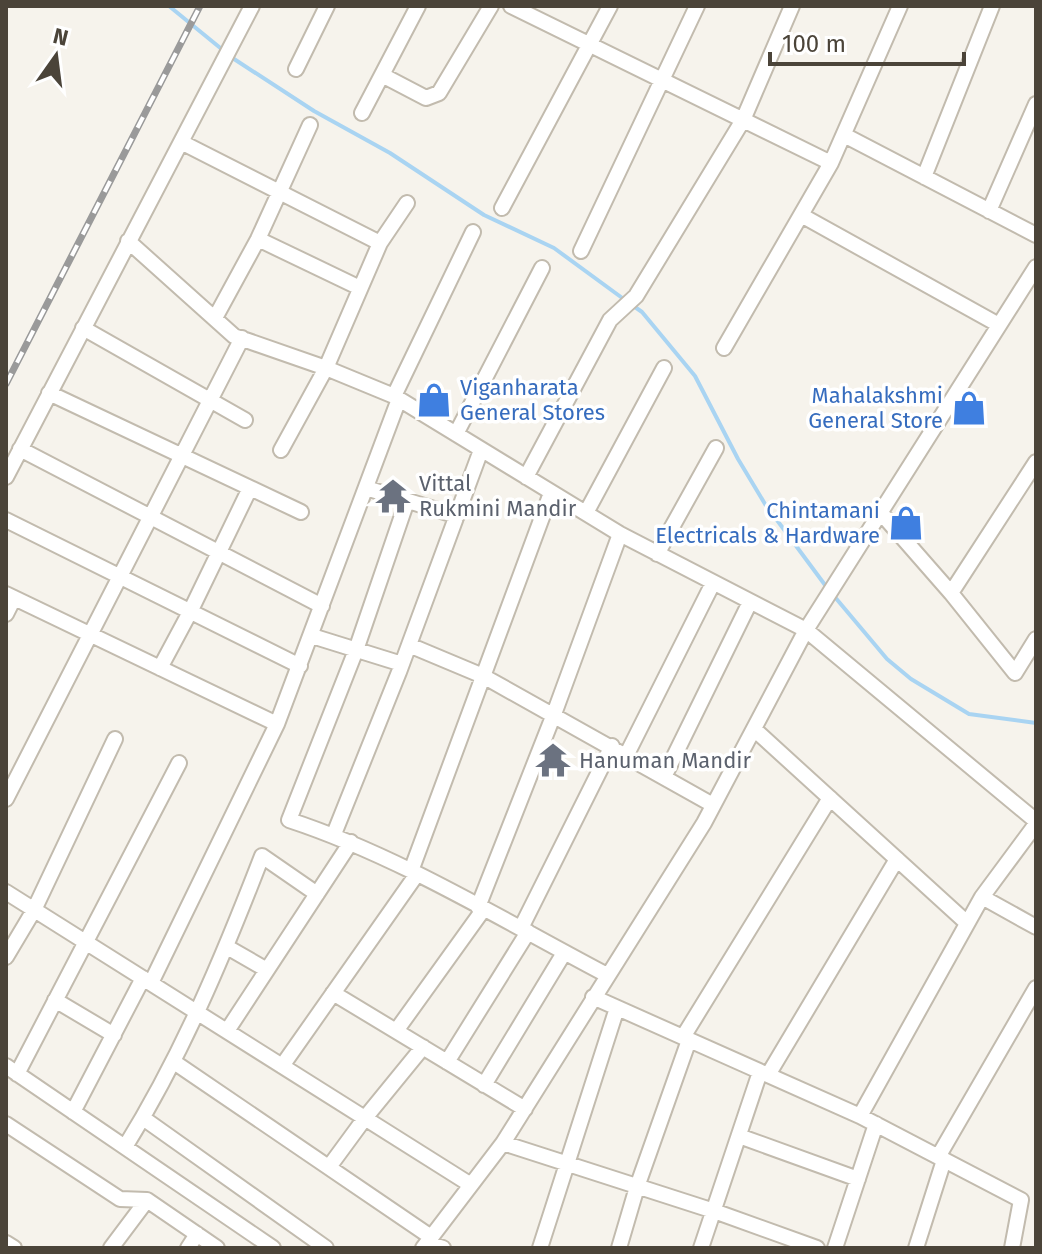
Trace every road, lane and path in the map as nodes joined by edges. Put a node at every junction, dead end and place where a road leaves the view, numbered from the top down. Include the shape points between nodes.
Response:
1 (252, 6) edge
2 (327, 6) edge
3 (418, 6) edge
4 (491, 6) edge
5 (610, 6) edge
6 (697, 6) edge
7 (792, 6) edge
8 (900, 6) edge
9 (992, 6) edge
10 (515, 7) edge
11 (588, 45) junction
12 (296, 69) dead end
13 (382, 75) junction
14 (664, 81) junction
15 (1036, 104) edge
16 (362, 113) dead end
17 (743, 120) junction
18 (310, 125) dead end
19 (844, 135) junction
20 (181, 142) junction
21 (831, 163) junction
22 (924, 177) junction
23 (280, 191) junction
24 (407, 203) dead end
25 (502, 208) dead end
26 (989, 211) junction
27 (801, 215) junction
28 (473, 232) dead end
29 (1036, 235) edge
30 (258, 239) junction
31 (128, 241) junction
32 (380, 243) junction
33 (581, 251) dead end
34 (542, 268) dead end
35 (1034, 277) edge
36 (360, 288) junction
37 (215, 318) junction
38 (999, 325) junction
39 (83, 328) junction
40 (242, 338) junction
41 (724, 348) dead end
42 (326, 368) junction
43 (664, 368) dead end
44 (49, 393) junction
45 (396, 397) junction
46 (208, 401) junction
47 (245, 420) dead end
48 (456, 434) junction
49 (716, 448) dead end
50 (20, 449) junction
51 (281, 450) dead end
52 (481, 450) junction
53 (182, 456) junction
54 (1036, 462) edge
55 (6, 477) edge
56 (526, 477) junction
57 (250, 488) junction
58 (366, 488) junction
59 (551, 493) junction
60 (407, 501) junction
61 (587, 511) junction
62 (301, 512) dead end
63 (881, 513) junction
64 (457, 516) junction
65 (152, 518) junction
66 (6, 520) edge
67 (620, 534) junction
68 (218, 552) junction
69 (657, 554) junction
70 (120, 577) junction
71 (713, 583) junction
72 (951, 593) junction
73 (10, 596) edge
74 (750, 602) junction
75 (322, 606) junction
76 (190, 612) junction
77 (6, 614) edge
78 (806, 630) junction
79 (90, 634) junction
80 (312, 636) junction
81 (1036, 639) edge
82 (409, 645) junction
83 (356, 650) junction
84 (402, 664) junction
85 (300, 666) junction
86 (160, 668) junction
87 (483, 676) junction
88 (554, 714) junction
89 (277, 724) junction
90 (754, 729) junction
91 (115, 739) dead end
92 (612, 746) junction
93 (627, 754) junction
94 (179, 763) dead end
95 (664, 777) junction
96 (7, 793) edge
97 (830, 798) junction
98 (713, 805) junction
99 (1036, 822) edge
100 (334, 834) junction
101 (351, 842) junction
102 (897, 859) junction
103 (414, 873) junction
104 (6, 892) edge
105 (317, 894) junction
106 (982, 897) junction
107 (481, 909) junction
108 (34, 910) junction
109 (967, 923) junction
110 (1036, 927) edge
111 (524, 930) junction
112 (85, 942) junction
113 (227, 947) junction
114 (564, 953) junction
115 (6, 957) edge
116 (267, 970) junction
117 (607, 975) junction
118 (147, 981) junction
119 (1036, 988) edge
120 (333, 993) junction
121 (593, 997) junction
122 (55, 1000) junction
123 (617, 1008) junction
124 (197, 1013) junction
125 (227, 1031) junction
126 (396, 1031) junction
127 (114, 1035) junction
128 (686, 1038) junction
129 (423, 1047) junction
130 (174, 1062) junction
131 (447, 1062) junction
132 (282, 1066) junction
133 (12, 1070) edge
134 (764, 1073) junction
135 (484, 1085) junction
136 (525, 1109) junction
137 (73, 1112) junction
138 (860, 1116) junction
139 (143, 1118) junction
140 (365, 1118) junction
141 (6, 1124) edge
142 (876, 1124) junction
143 (739, 1136) junction
144 (503, 1143) junction
145 (125, 1147) junction
146 (941, 1159) junction
147 (567, 1164) junction
148 (329, 1167) junction
149 (858, 1179) junction
150 (471, 1185) junction
151 (637, 1187) junction
152 (147, 1200) junction
153 (714, 1211) junction
154 (197, 1234) junction
155 (6, 1243) edge
156 (427, 1243) edge
157 (14, 1248) edge
158 (111, 1248) edge
159 (188, 1248) edge
160 (217, 1248) edge
161 (273, 1248) edge
162 (326, 1248) edge
163 (443, 1248) edge
164 (540, 1248) edge
165 (619, 1248) edge
166 (701, 1248) edge
167 (817, 1248) edge
168 (835, 1248) edge
169 (916, 1248) edge
170 (1012, 1248) edge

1 - 20 street
2 - 12 street
3 - 13 street
4 - 13 street via 433,97
5 - 11 street
6 - 14 street
7 - 17 street
8 - 19 street
9 - 22 street
10 - 11 street
11 - 14 street
11 - 25 street
13 - 16 street
14 - 17 street
14 - 33 street
15 - 26 street
17 - 21 street
17 - 56 street via 636,296 610,320
18 - 23 street
19 - 21 street
19 - 22 street
20 - 23 street
20 - 31 street
21 - 27 street
22 - 26 street
23 - 30 street
23 - 32 street
24 - 32 street
26 - 29 street
27 - 38 street
27 - 41 street
28 - 45 street
30 - 36 street
30 - 37 street
31 - 37 street
31 - 39 street
32 - 36 street
34 - 48 street
35 - 38 street
36 - 42 street
37 - 40 street
38 - 63 street
39 - 44 street
39 - 46 street
40 - 42 street
40 - 46 street
42 - 45 street
42 - 51 street
43 - 61 street
44 - 50 street
44 - 53 street
45 - 48 street
45 - 58 street
46 - 47 street
46 - 53 street
48 - 52 street
49 - 69 street
50 - 55 street
50 - 65 street
52 - 56 street
52 - 64 street
53 - 57 street
53 - 65 street
54 - 72 street
56 - 59 street
57 - 62 street
57 - 68 street
58 - 60 street
58 - 75 street
59 - 61 street
59 - 87 street
60 - 64 street
60 - 83 street
61 - 67 street
63 - 72 street
63 - 78 street
64 - 82 street
65 - 68 street
65 - 70 street
66 - 70 street
67 - 69 street
67 - 88 street
68 - 75 street
68 - 76 street
69 - 71 street
70 - 76 street
70 - 79 street
71 - 74 street
71 - 93 street
72 - 81 street via 1015,673
73 - 77 street
73 - 79 street
74 - 78 street
74 - 95 street
75 - 80 street
76 - 85 street
76 - 86 street
78 - 90 street
78 - 99 street
79 - 86 street
79 - 96 street
80 - 83 street
80 - 85 street
82 - 84 street
82 - 87 street
83 - 84 street
83 - 100 street via 289,820
84 - 100 street
85 - 89 street
86 - 89 street
87 - 88 street
87 - 103 street
88 - 92 street
88 - 107 street
89 - 118 street
90 - 97 street
90 - 98 street
91 - 108 street
92 - 93 street
92 - 111 street
93 - 95 street
94 - 112 street
95 - 98 street
97 - 102 street
97 - 128 street
98 - 117 street
99 - 106 street
100 - 101 street
101 - 103 street
101 - 105 street
102 - 109 street
102 - 134 street
103 - 107 street
103 - 120 street
104 - 108 street
105 - 113 street via 262,856
105 - 116 street
106 - 109 street
106 - 110 street
107 - 111 street
107 - 126 street
108 - 112 street
108 - 115 street
109 - 138 street
111 - 114 street
111 - 131 street
112 - 118 street
112 - 122 street
113 - 116 street
113 - 124 street
114 - 117 street
114 - 135 street
116 - 125 street
117 - 121 street
118 - 124 street
118 - 127 street
119 - 146 street
120 - 126 street
120 - 132 street
121 - 123 street
121 - 136 street
122 - 127 street
122 - 133 street
123 - 128 street
123 - 147 street
124 - 125 street
124 - 130 street
125 - 132 street
126 - 129 street
127 - 137 street
128 - 134 street
128 - 151 street
129 - 131 street
129 - 140 street
130 - 139 street
130 - 148 street
131 - 135 street
132 - 140 street
133 - 137 street
134 - 138 street
134 - 143 street
135 - 136 street
136 - 144 street
137 - 145 street
138 - 142 street
139 - 145 street
139 - 162 street
140 - 148 street
140 - 150 street
141 - 152 street via 120,1199
142 - 146 street
142 - 149 street
143 - 149 street
143 - 153 street
144 - 147 street
144 - 150 street
145 - 161 street
146 - 169 street
146 - 170 street via 1021,1200
147 - 151 street
147 - 164 street
148 - 156 street
149 - 168 street
150 - 156 street
151 - 153 street
151 - 165 street
152 - 154 street
152 - 158 street
153 - 166 street
153 - 167 street
154 - 159 street
154 - 160 street
155 - 157 street
156 - 163 street

